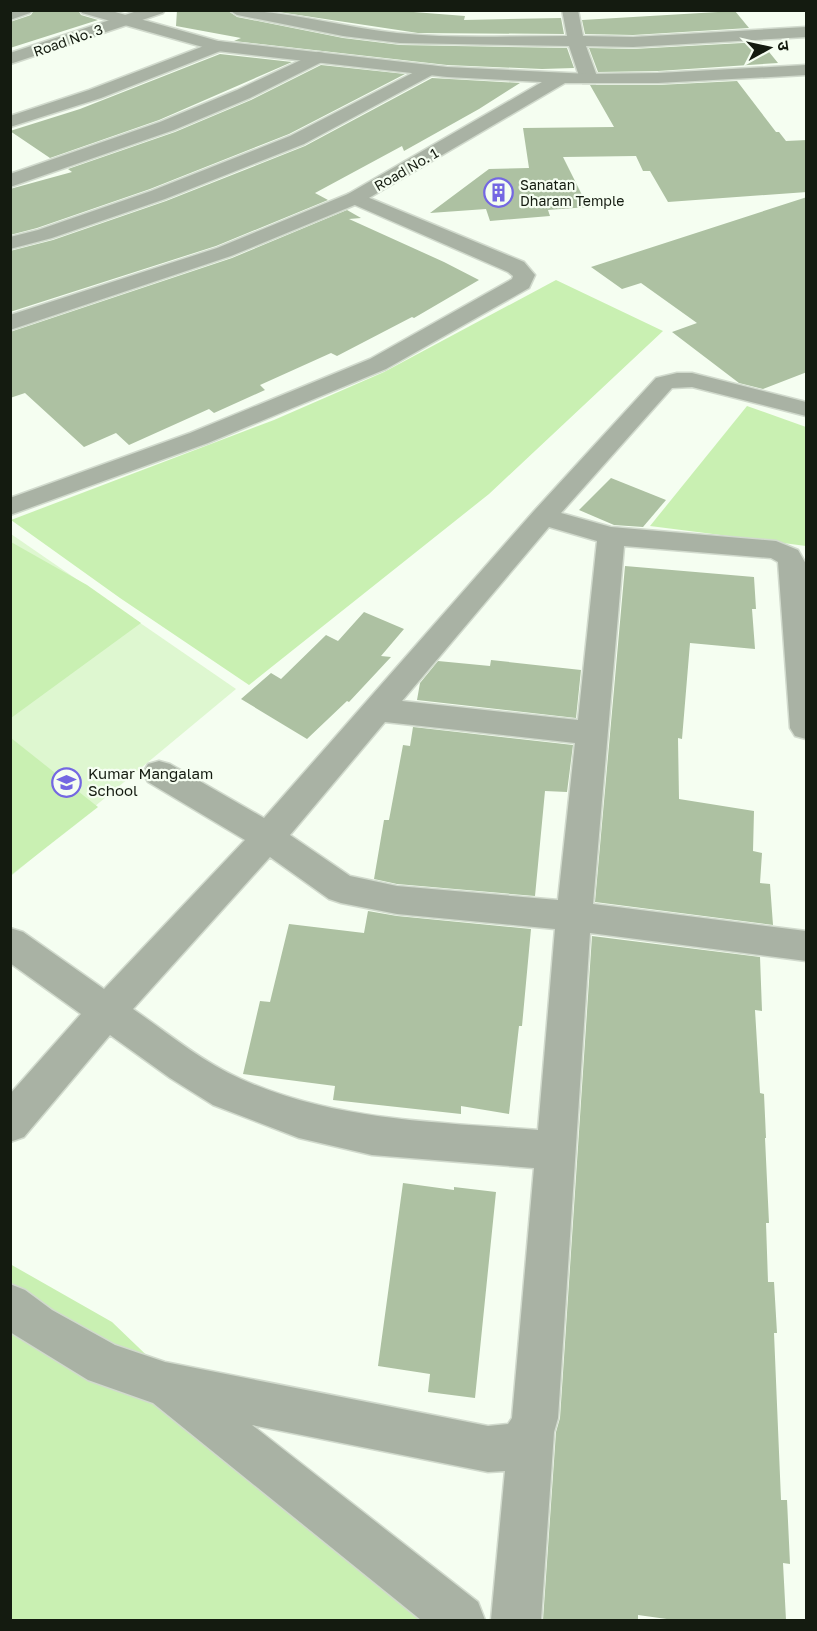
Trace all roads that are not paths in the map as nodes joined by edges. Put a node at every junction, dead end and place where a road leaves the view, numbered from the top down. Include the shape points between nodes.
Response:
1 (24, 10) edge
2 (88, 10) edge
3 (157, 10) edge
4 (237, 10) edge
5 (570, 10) edge
6 (10, 15) edge
7 (126, 20) junction
8 (807, 32) edge
9 (576, 42) junction
10 (217, 46) junction
11 (318, 57) junction
12 (10, 59) edge
13 (428, 70) junction
14 (807, 70) edge
15 (562, 77) junction
16 (589, 79) junction
17 (10, 122) edge
18 (10, 181) edge
19 (355, 198) junction
20 (10, 243) edge
21 (10, 323) edge
22 (807, 408) edge
23 (10, 507) edge
24 (543, 518) junction
25 (611, 536) junction
26 (377, 710) junction
27 (806, 716) edge
28 (592, 733) junction
29 (159, 773) dead end
30 (268, 837) junction
31 (574, 916) junction
32 (10, 943) edge
33 (807, 946) edge
34 (106, 1013) junction
35 (10, 1124) edge
36 (555, 1151) junction
37 (10, 1305) edge
38 (165, 1385) junction
39 (531, 1433) junction
40 (460, 1620) edge
41 (516, 1620) edge

1 - 6 street
2 - 7 street
3 - 7 street, Road No. 3
4 - 9 street via 400,38
5 - 9 street
7 - 10 street
7 - 12 street, Road No. 3
8 - 9 street
9 - 16 street
10 - 11 street
10 - 17 street
11 - 13 street
11 - 18 street via 247,94 111,149
13 - 15 street
13 - 20 street via 297,140 158,195
14 - 16 street
15 - 16 street
15 - 19 street, Road No. 1
19 - 21 street, Road No. 1 via 224,252
19 - 23 street via 516,267 524,274 521,283 378,364 199,438
22 - 24 street via 692,380 664,383
24 - 25 street
24 - 26 street
25 - 27 street via 776,550 788,556 793,566
25 - 28 street
26 - 28 street
26 - 30 street
28 - 31 street
29 - 30 street
30 - 31 street via 341,889 397,900
30 - 34 street
31 - 33 street
31 - 36 street
32 - 34 street
34 - 35 street
34 - 36 street via 227,1092 299,1119 372,1137
36 - 39 street
37 - 38 street via 104,1364
38 - 39 street via 488,1449 523,1444
38 - 40 street
39 - 41 street

